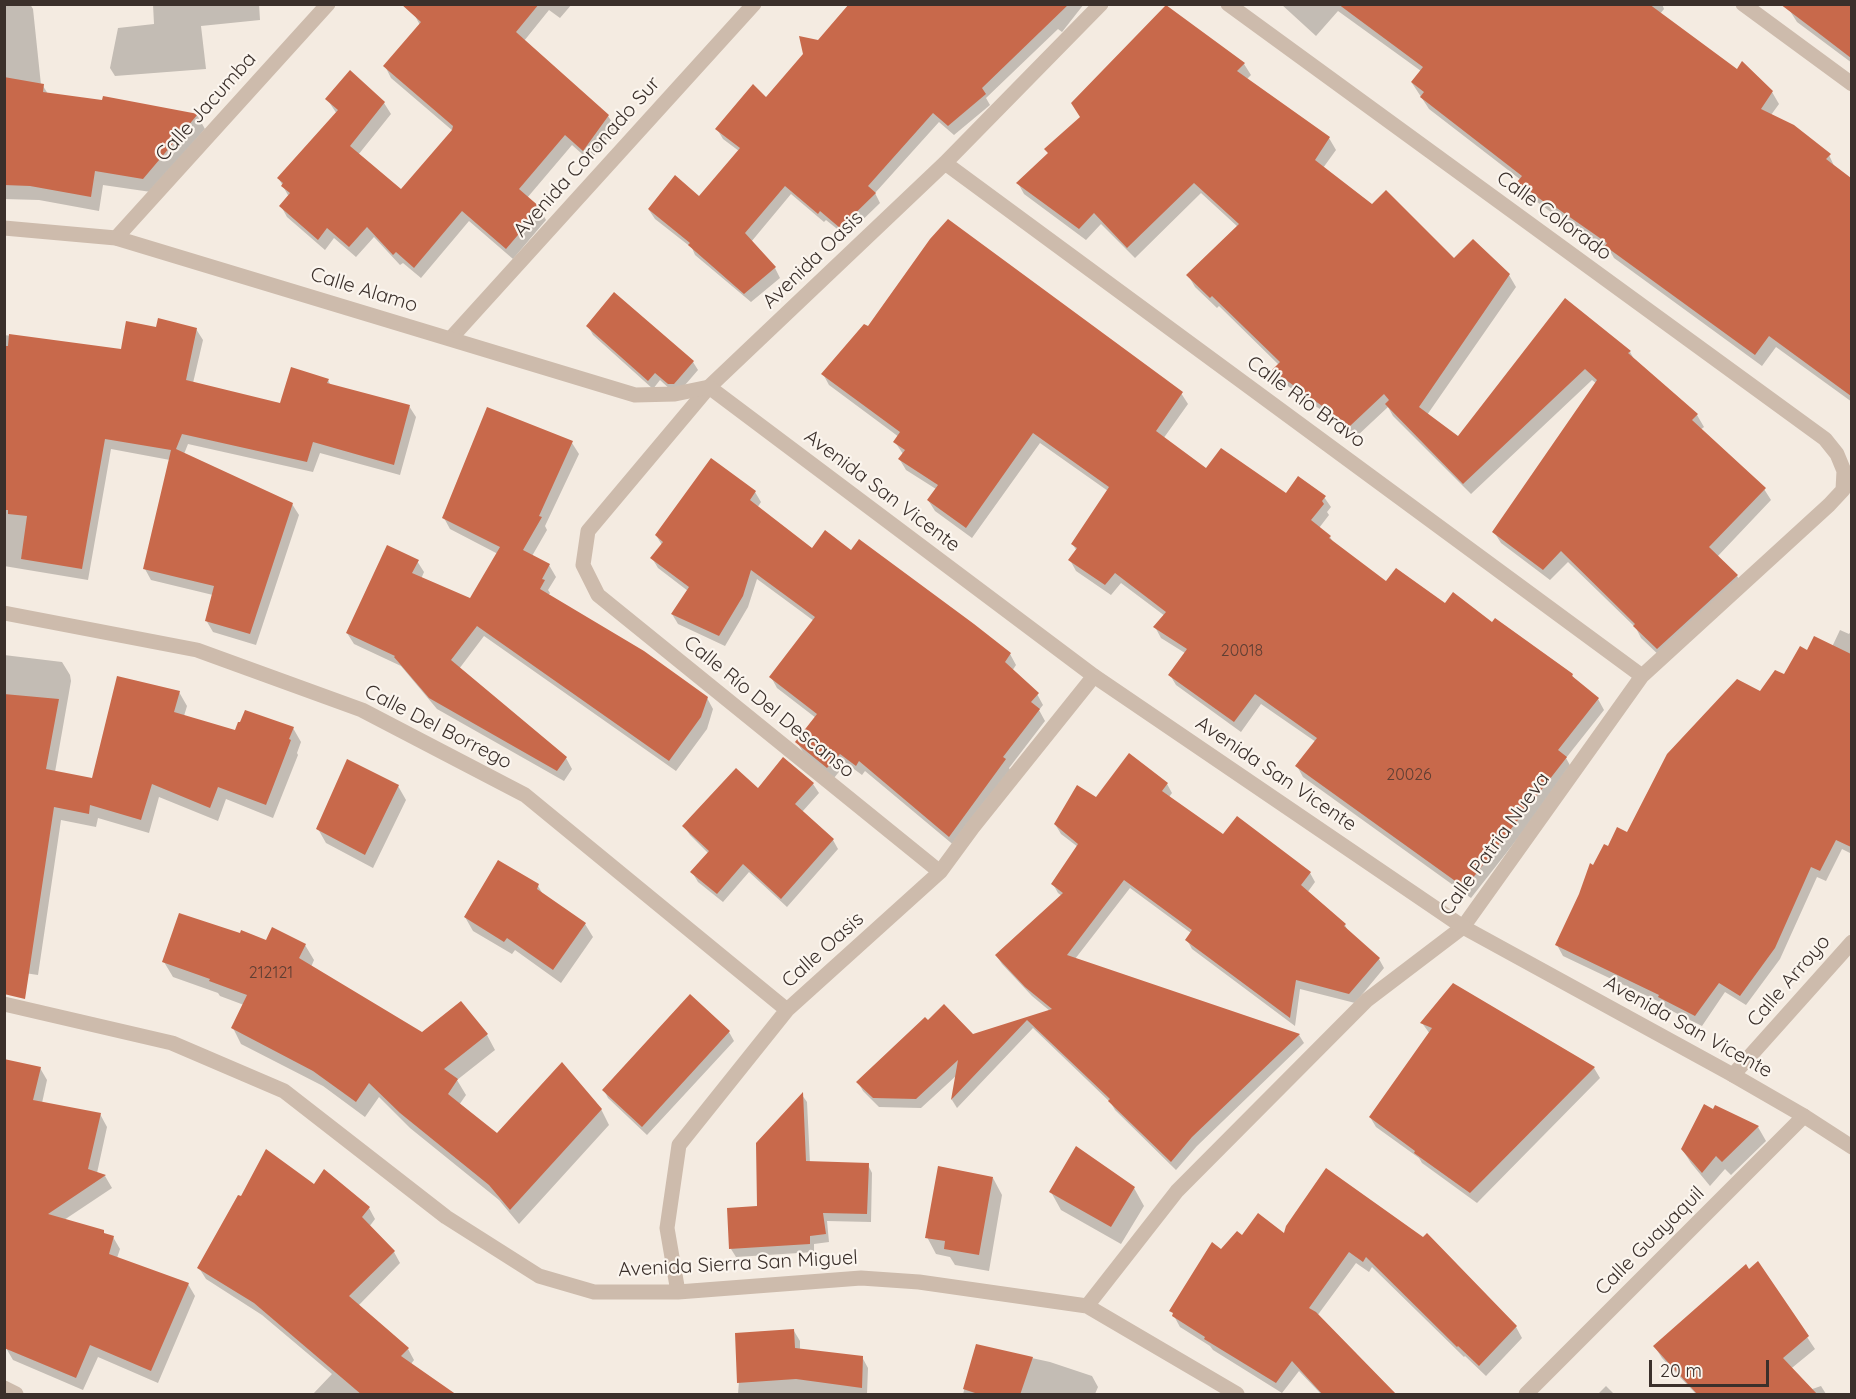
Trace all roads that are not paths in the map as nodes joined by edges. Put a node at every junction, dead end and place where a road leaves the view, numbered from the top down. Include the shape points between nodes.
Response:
1 (328, 4) edge
2 (754, 4) edge
3 (1101, 4) edge
4 (1228, 4) edge
5 (1743, 4) edge
6 (1851, 84) edge
7 (945, 163) junction
8 (4, 228) edge
9 (116, 238) junction
10 (451, 338) junction
11 (709, 387) junction
12 (1844, 471) joint
13 (583, 565) joint
14 (4, 613) edge
15 (1094, 676) junction
16 (1642, 676) junction
17 (940, 873) junction
18 (1463, 927) junction
19 (1851, 942) edge
20 (4, 1004) edge
21 (787, 1010) junction
22 (1733, 1075) junction
23 (1804, 1116) junction
24 (1851, 1147) edge
25 (678, 1292) junction
26 (1087, 1306) junction
27 (4, 1388) edge
28 (16, 1395) edge
29 (1237, 1395) edge
30 (1526, 1395) edge

1 - 9 street, Calle Jacumba
2 - 10 street, Avenida Coronado Sur
3 - 7 street, Avenida Oasis
4 - 12 street, Calle Colorado via 1825,440
5 - 6 street
7 - 11 street, Avenida Oasis
7 - 16 street, Calle Río Bravo
8 - 9 street, Calle Alamo
9 - 10 street, Calle Alamo
10 - 11 street, Calle Alamo via 635,395 675,394
11 - 13 street, Avenida Oasis via 588,531
11 - 15 street, Avenida San Vicente
12 - 16 street, Calle Patria Nueva via 1843,490 1829,505
13 - 17 street, Calle Río Del Descanso via 598,595
14 - 21 street, Calle Del Borrego via 197,650 362,710 525,795
15 - 17 street, Calle Oasis
15 - 18 street, Avenida San Vicente
16 - 18 street, Calle Patria Nueva
17 - 21 street, Calle Oasis
18 - 22 street, Avenida San Vicente
18 - 26 street, Calle Patria Nueva via 1367,1000 1177,1191
19 - 22 street, Calle Arroyo
20 - 25 street, Avenida Sierra San Miguel via 172,1043 284,1091 446,1217 539,1276 594,1292
21 - 25 street, Calle Oasis via 679,1145 667,1228
22 - 23 street, Avenida San Vicente
23 - 24 street, Avenida San Vicente
23 - 30 street, Calle Guayaquil
25 - 26 street, Avenida Sierra San Miguel via 861,1278 919,1282
26 - 29 street, Avenida Sierra San Miguel
27 - 28 street

